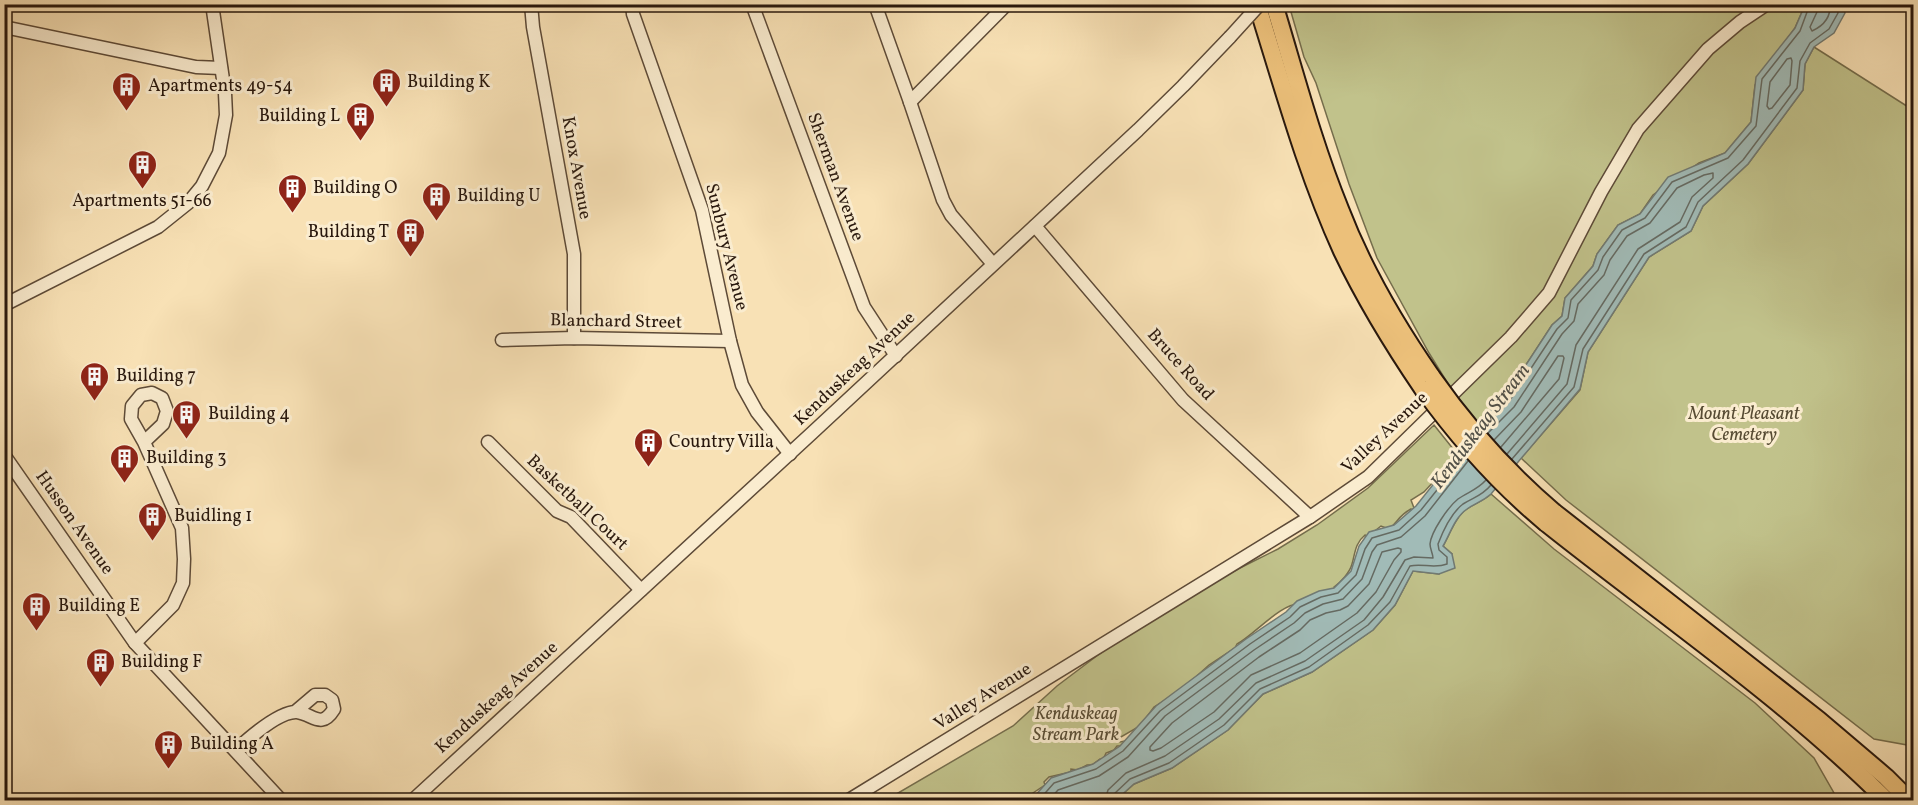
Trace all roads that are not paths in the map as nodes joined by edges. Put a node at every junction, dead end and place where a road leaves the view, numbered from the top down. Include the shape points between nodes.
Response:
1 (212, 4) edge
2 (531, 4) edge
3 (632, 4) edge
4 (752, 4) edge
5 (876, 4) edge
6 (1007, 4) edge
7 (1258, 4) edge
8 (1274, 4) edge
9 (1767, 4) edge
10 (4, 27) edge
11 (221, 68) junction
12 (910, 102) junction
13 (1035, 226) junction
14 (993, 264) junction
15 (4, 304) edge
16 (574, 338) junction
17 (502, 340) dead end
18 (730, 341) junction
19 (896, 356) junction
20 (1427, 383) junction
21 (144, 442) dead end
22 (488, 442) dead end
23 (790, 454) junction
24 (4, 455) edge
25 (1310, 517) junction
26 (1550, 517) junction
27 (641, 590) junction
28 (135, 643) junction
29 (295, 712) dead end
30 (1798, 720) junction
31 (236, 750) junction
32 (282, 801) edge
33 (413, 801) edge
34 (849, 801) edge
35 (1877, 801) edge
36 (1886, 801) edge
37 (1910, 801) edge

1 - 11 street
2 - 16 street, Knox Avenue via 574,254
3 - 18 street, Sunbury Avenue via 702,210
4 - 19 street, Sherman Avenue via 864,307
5 - 12 street
6 - 12 street
7 - 13 street, Kenduskeag Avenue, bridge via 1161,108
7 - 20 highway via 1308,165 1338,241 1378,320
8 - 20 highway via 1323,164 1347,227
9 - 25 street, Valley Avenue via 1708,49 1638,129 1549,293 1511,337 1368,477
10 - 11 street via 196,67
11 - 15 street via 226,115 219,153 189,203 158,227
12 - 14 street via 943,200
13 - 14 street, Kenduskeag Avenue
13 - 25 street, Bruce Road via 1183,399
14 - 19 street, Kenduskeag Avenue
16 - 17 street, Blanchard Street
16 - 18 street, Blanchard Street
18 - 23 street, Sunbury Avenue via 751,402
19 - 23 street, Kenduskeag Avenue
20 - 26 highway, bridge
21 - 28 street via 182,528 184,572 173,605
22 - 27 street, Basketball Court via 557,511 571,517
23 - 27 street, Kenduskeag Avenue
24 - 28 street, Husson Avenue
25 - 34 street, Valley Avenue
26 - 30 highway
26 - 37 highway via 1826,725
27 - 33 street, Kenduskeag Avenue
28 - 31 street, Husson Avenue
29 - 31 street via 277,718
30 - 35 highway
30 - 36 highway
31 - 32 street, Husson Avenue

